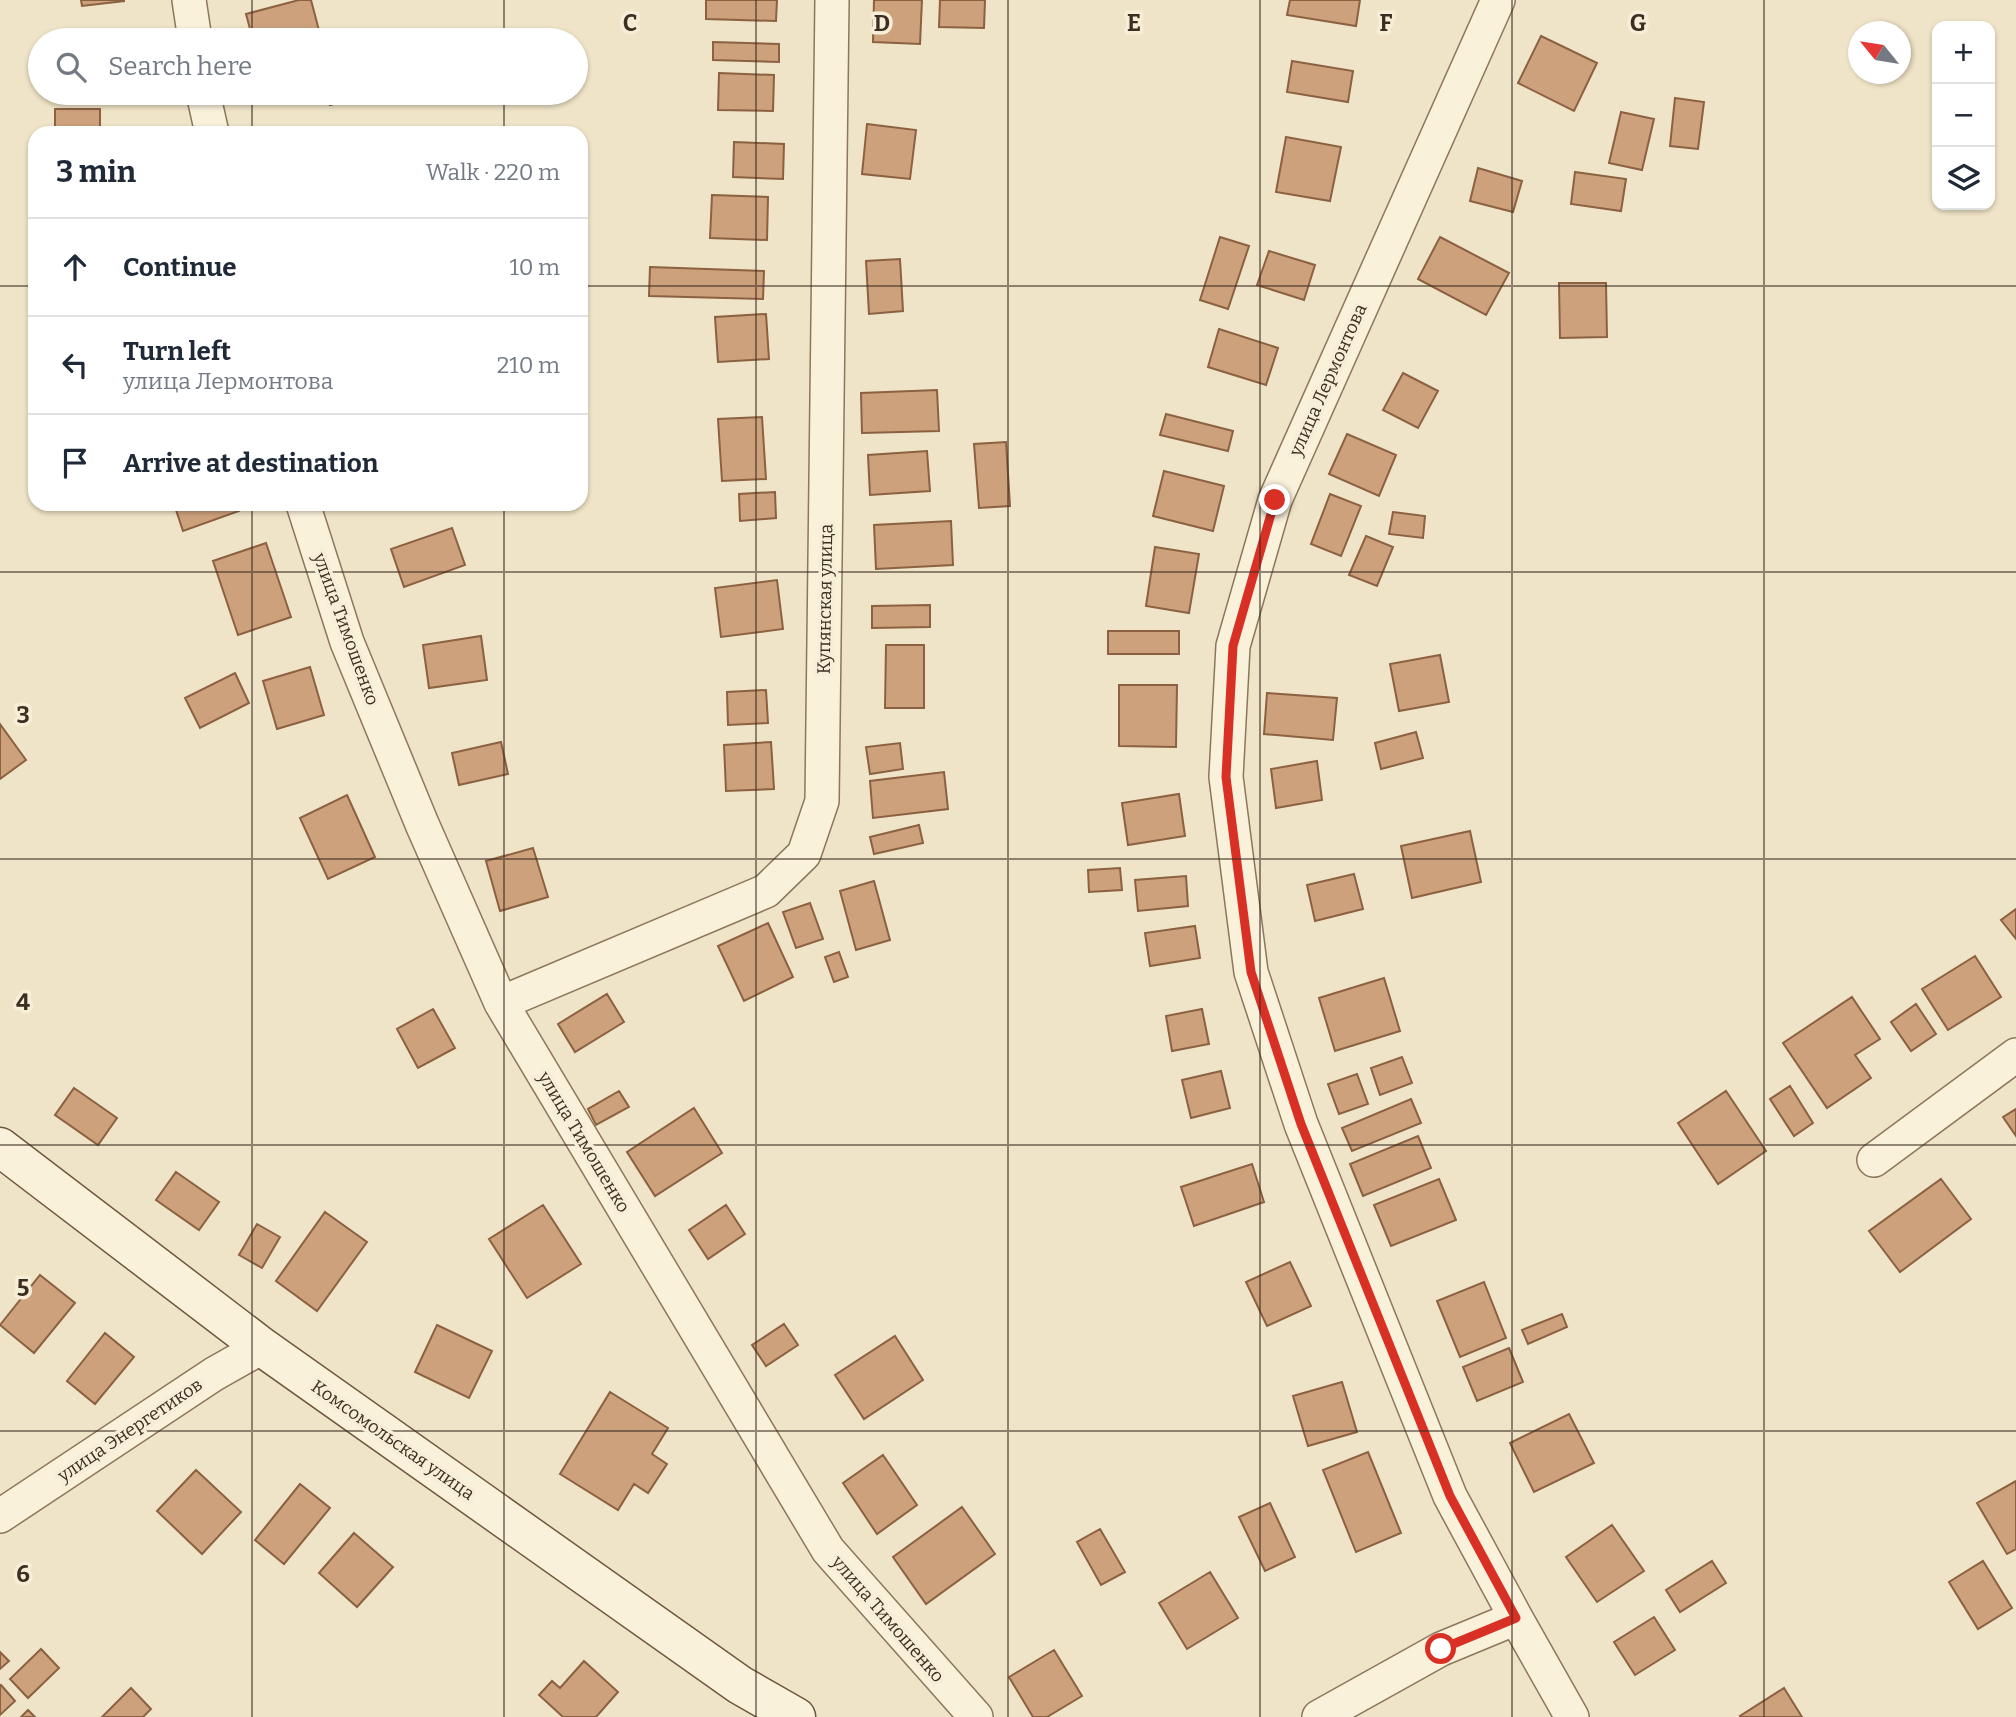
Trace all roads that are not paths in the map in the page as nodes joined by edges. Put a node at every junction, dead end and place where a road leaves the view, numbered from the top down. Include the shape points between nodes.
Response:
1 (189, 0) edge
2 (832, 0) edge
3 (1498, 0) edge
4 (193, 28) edge
5 (206, 105) edge
6 (210, 126) edge
7 (305, 511) edge
8 (501, 1003) junction
9 (2016, 1055) edge
10 (0, 1147) edge
11 (1874, 1160) dead end
12 (262, 1348) junction
13 (0, 1516) edge
14 (1516, 1618) junction
15 (796, 1717) edge
16 (976, 1717) edge
17 (1319, 1717) edge
18 (1572, 1717) edge

1 - 4 street
2 - 8 street, Купянская улица via 822,801 804,854 766,891
3 - 14 street, улица Лермонтова via 1275,500 1233,646 1226,777 1251,972 1301,1124 1450,1496
5 - 6 street
7 - 8 street, улица Тимошенко via 346,642
8 - 16 street, улица Тимошенко via 828,1550
9 - 11 street
10 - 12 street, Комсомольская улица
12 - 13 street, улица Энергетиков
12 - 15 street, Комсомольская улица via 740,1685
14 - 17 street via 1441,1649
14 - 18 street, улица Лермонтова

